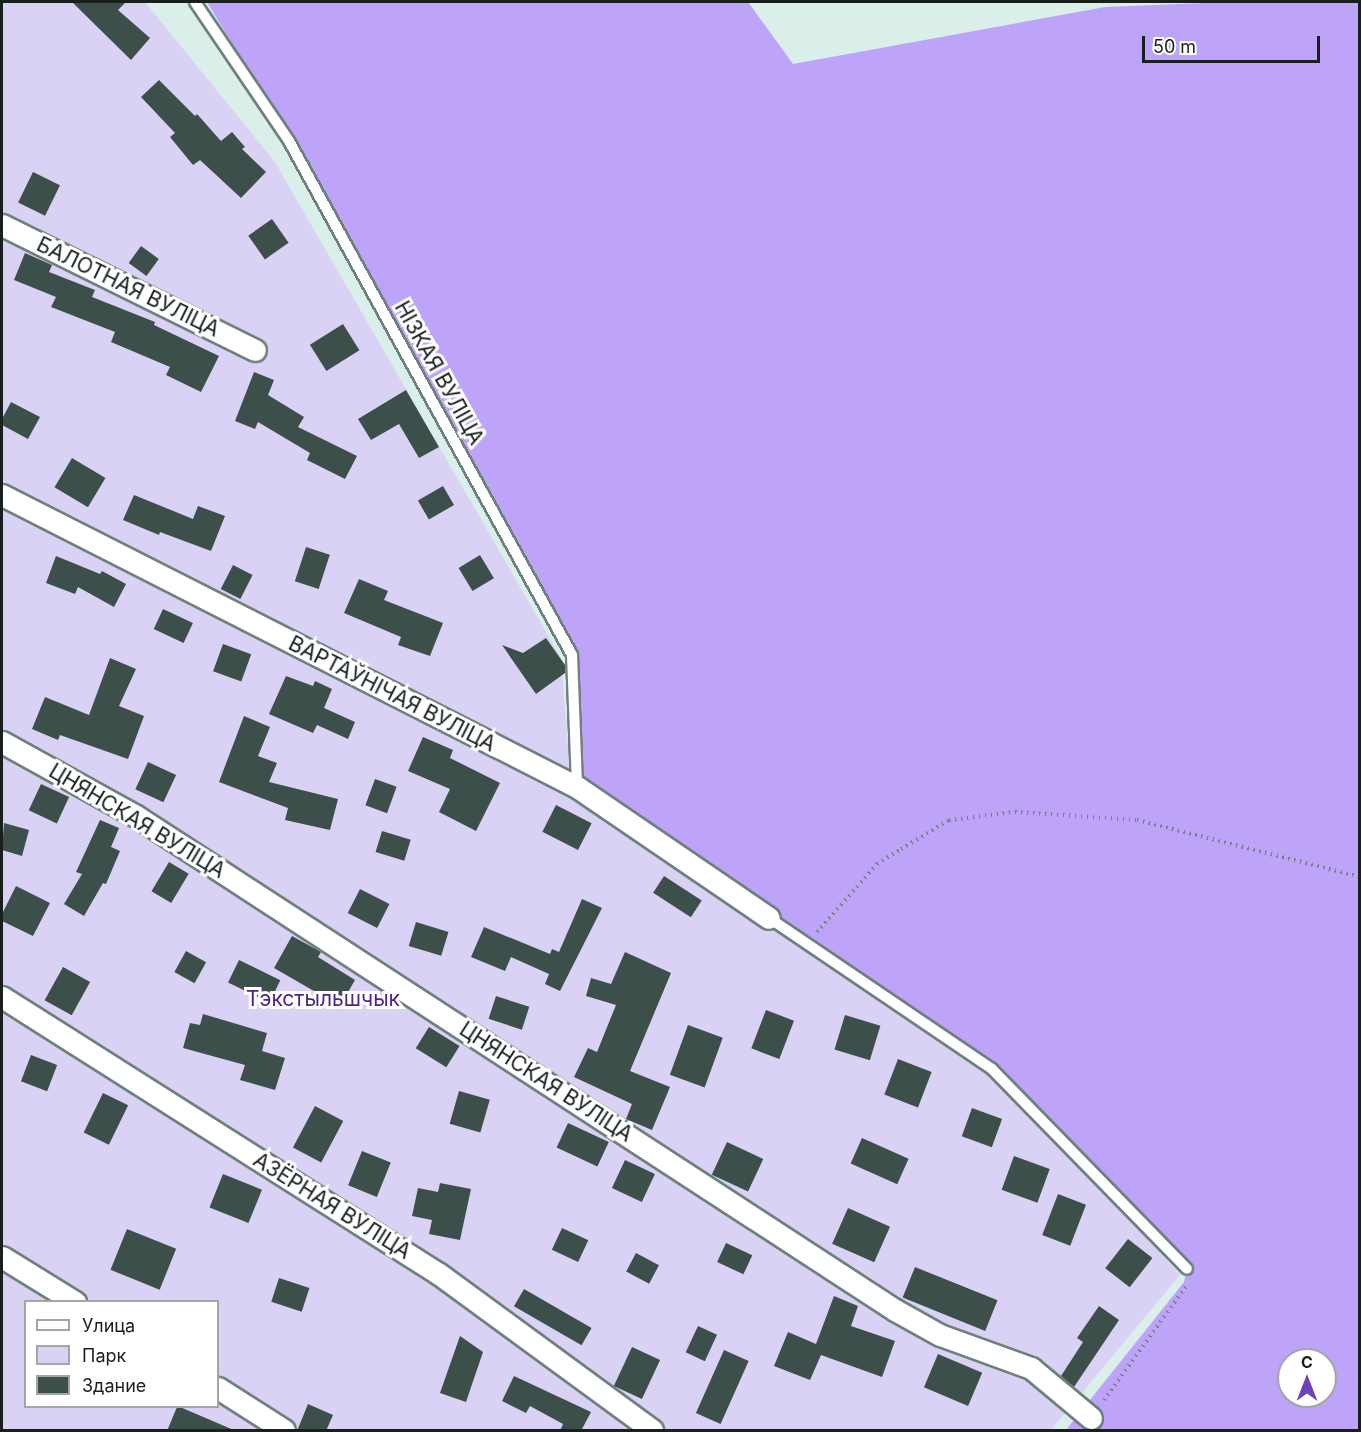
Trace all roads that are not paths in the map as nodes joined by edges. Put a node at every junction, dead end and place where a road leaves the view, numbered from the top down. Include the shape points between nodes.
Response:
1 (195, 2) edge
2 (2, 225) edge
3 (255, 350) dead end
4 (2, 495) edge
5 (2, 742) edge
6 (577, 788) junction
7 (769, 918) joint
8 (2, 997) edge
9 (2, 1257) edge
10 (1187, 1269) road end
11 (72, 1300) edge
12 (219, 1390) edge
13 (1090, 1418) road end
14 (284, 1431) edge
15 (652, 1431) edge

1 - 6 lane, НІЗКАЯ ВУЛІЦА via 290,141 572,655
2 - 3 street, БАЛОТНАЯ ВУЛІЦА
4 - 6 street, ВАРТАЎНІЧАЯ ВУЛІЦА
5 - 13 street, ЦНЯНСКАЯ ВУЛІЦА via 136,816 895,1310 940,1335 1031,1368
6 - 7 street, ВАРТАЎНІЧАЯ ВУЛІЦА
7 - 10 lane via 992,1069
8 - 15 street, АЗЁРНАЯ ВУЛІЦА via 439,1274
9 - 11 street
12 - 14 street

